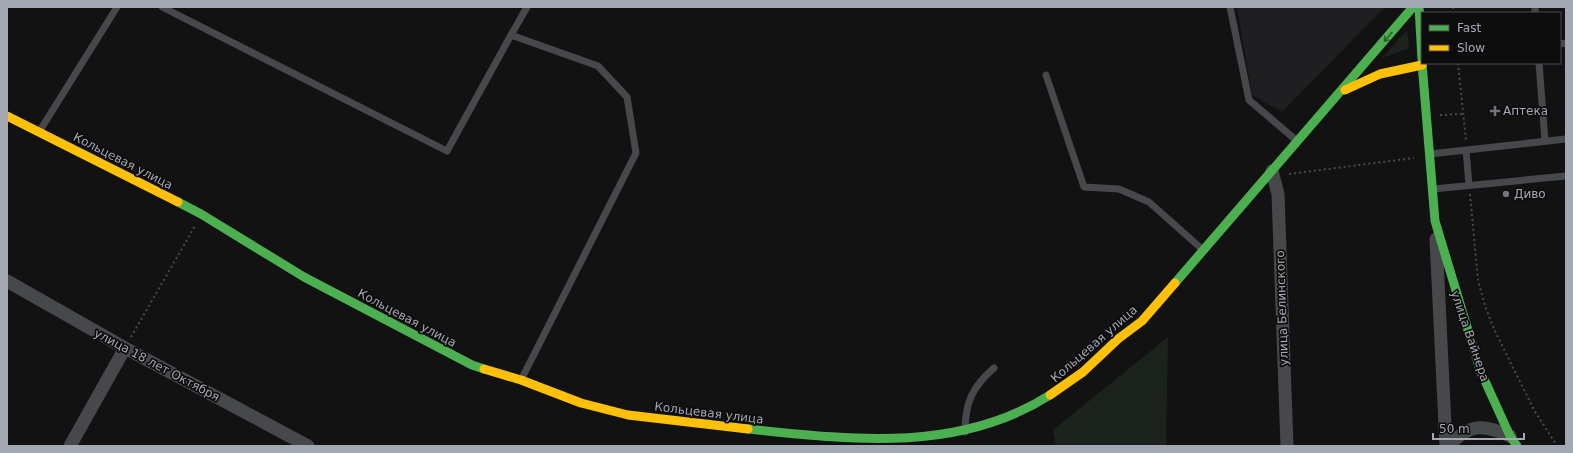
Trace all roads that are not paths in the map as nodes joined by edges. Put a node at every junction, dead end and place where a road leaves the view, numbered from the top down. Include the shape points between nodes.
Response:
1 (117, 7) edge
2 (162, 7) edge
3 (527, 7) edge
4 (1230, 7) edge
5 (1413, 7) edge
6 (1419, 7) edge
7 (512, 35) junction
8 (1421, 44) edge
9 (1421, 62) edge
10 (1422, 64) edge
11 (1538, 64) edge
12 (1046, 75) dead end
13 (1339, 93) junction
14 (7, 116) edge
15 (38, 132) junction
16 (1566, 139) edge
17 (1297, 141) junction
18 (1545, 141) junction
19 (1466, 150) junction
20 (1430, 154) junction
21 (1272, 171) junction
22 (1566, 176) edge
23 (1470, 185) junction
24 (1432, 189) junction
25 (1435, 221) junction
26 (1203, 250) junction
27 (7, 281) edge
28 (124, 348) junction
29 (994, 368) dead end
30 (521, 380) junction
31 (965, 433) junction
32 (1513, 441) edge
33 (70, 446) edge
34 (308, 446) edge
35 (1287, 446) edge
36 (1446, 446) edge
37 (1449, 446) edge

1 - 15 lane
2 - 7 lane via 447,151
3 - 7 lane
4 - 17 lane via 1249,100
5 -> 13 street, Кольцевая улица
6 - 8 street, улица Вайнера
7 - 30 lane via 598,66 627,97 636,153
9 - 13 street, Кольцевая улица via 1380,74
10 - 20 street, улица Вайнера
11 - 18 lane
12 - 26 lane via 1084,187 1119,189 1149,202
13 - 17 street, Кольцевая улица
14 - 15 street, Кольцевая улица
15 - 30 street, Кольцевая улица via 201,214 304,277 472,365
16 - 18 lane
17 - 21 street, Кольцевая улица
18 - 19 lane
19 - 20 lane
19 - 23 lane
20 - 24 street, улица Вайнера
21 - 26 street, Кольцевая улица
21 - 35 street, улица Белинского via 1278,194
22 - 23 lane
23 - 24 lane
24 - 25 street, улица Вайнера
25 - 32 street, улица Вайнера via 1480,370
25 - 36 street, улица Вайнера
26 - 31 street, Кольцевая улица via 1142,320 1057,392 1003,421
27 - 28 street, улица 18 лет Октября
28 - 33 street
28 - 34 street, улица 18 лет Октября
29 - 31 lane via 971,395 965,419
30 - 31 street, Кольцевая улица via 540,389 604,409 684,422 887,443 928,440
32 - 37 street via 1492,428 1477,427 1458,436

